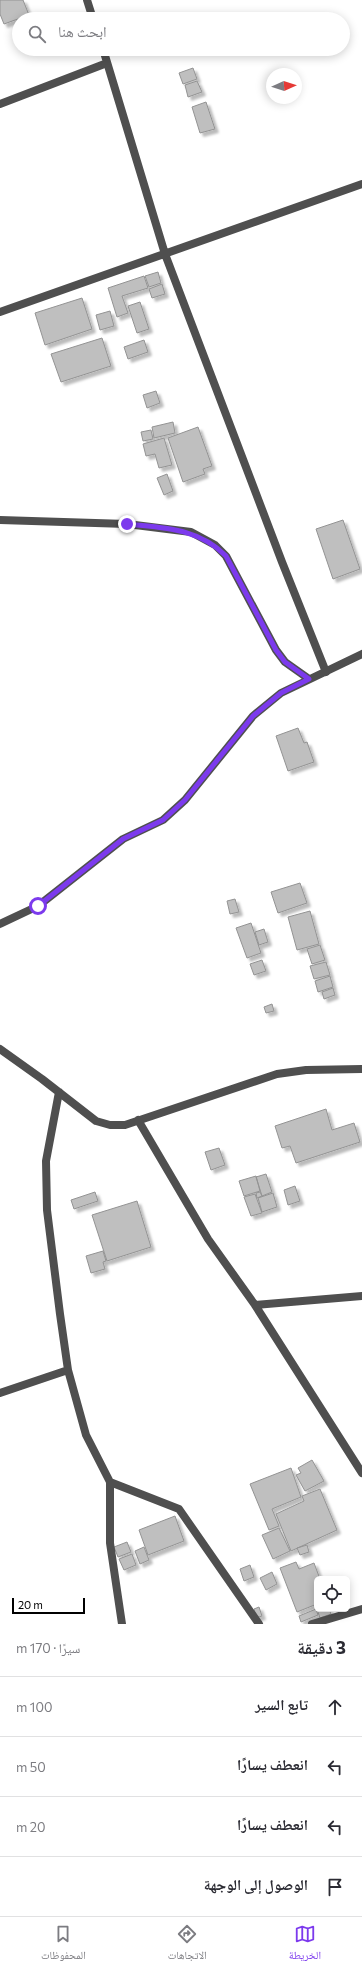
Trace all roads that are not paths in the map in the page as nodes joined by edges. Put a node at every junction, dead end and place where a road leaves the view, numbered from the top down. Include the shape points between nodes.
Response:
1 (87, 0) edge
2 (91, 12) edge
3 (105, 56) edge
4 (107, 63) junction
5 (0, 104) edge
6 (362, 184) edge
7 (164, 254) junction
8 (0, 312) edge
9 (0, 520) edge
10 (362, 654) edge
11 (326, 672) junction
12 (309, 679) junction
13 (0, 924) edge
14 (0, 1049) edge
15 (362, 1069) edge
16 (59, 1092) junction
17 (138, 1120) junction
18 (362, 1296) edge
19 (255, 1305) junction
20 (68, 1370) junction
21 (0, 1393) edge
22 (362, 1473) edge
23 (110, 1482) junction
24 (362, 1609) edge
25 (122, 1624) edge
26 (259, 1624) edge
27 (312, 1624) edge

1 - 2 street
3 - 4 street
4 - 5 street
4 - 7 street
6 - 7 street
7 - 8 street
7 - 11 street
9 - 12 street via 127,524 191,532 215,545 226,556 276,650 285,662
10 - 11 street
11 - 12 street
12 - 13 street via 281,693 253,716 185,800 163,820 123,839 38,906
14 - 16 street
15 - 17 street via 306,1070 277,1074
16 - 17 street via 96,1121 110,1125
16 - 20 street via 46,1161 47,1210
17 - 19 street via 208,1239
18 - 19 street
19 - 22 street
20 - 21 street
20 - 23 street via 86,1435
23 - 25 street via 110,1544
23 - 26 street via 179,1509
24 - 27 street

